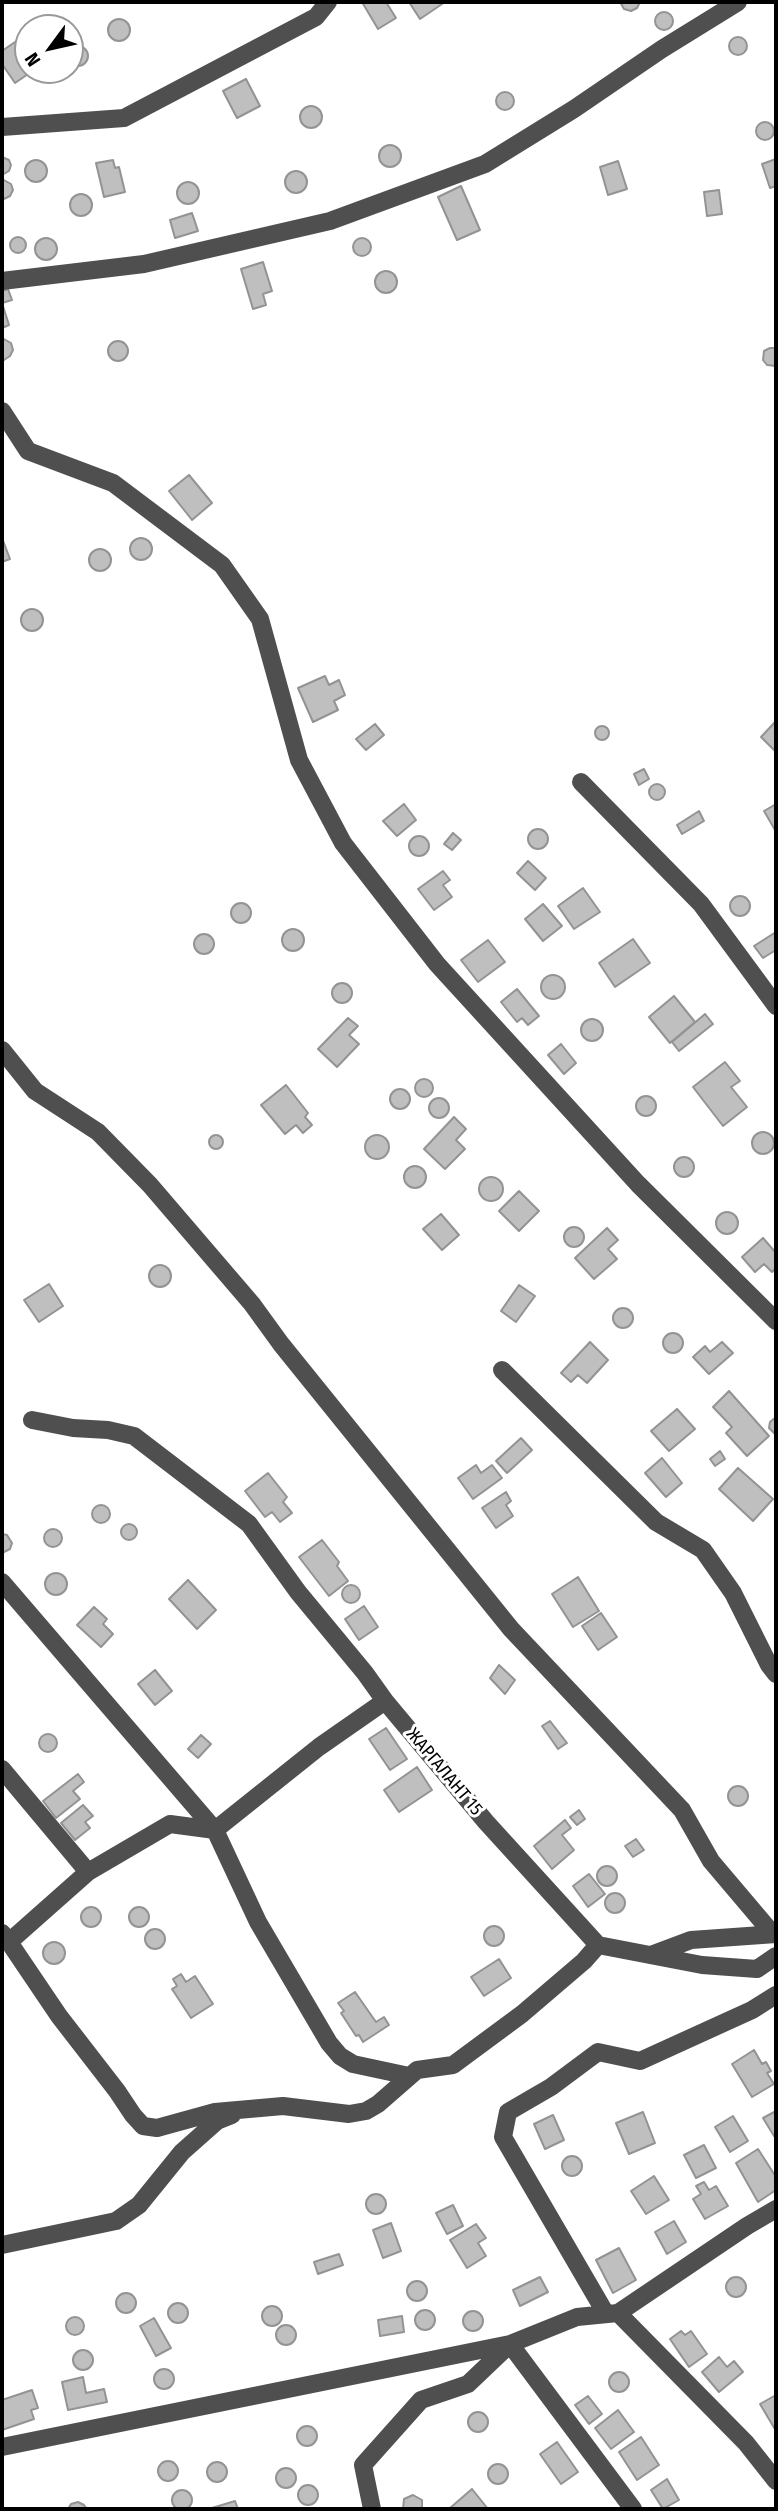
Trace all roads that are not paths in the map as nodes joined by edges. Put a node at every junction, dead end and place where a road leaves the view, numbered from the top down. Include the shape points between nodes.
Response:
1 (328, 2) edge
2 (738, 2) edge
3 (2, 127) edge
4 (2, 281) edge
5 (2, 411) edge
6 (581, 782) dead end
7 (776, 1006) edge
8 (2, 1050) edge
9 (776, 1321) edge
10 (502, 1370) dead end
11 (32, 1420) dead end
12 (2, 1582) edge
13 (776, 1674) edge
14 (385, 1701) junction
15 (2, 1769) edge
16 (215, 1830) junction
17 (89, 1872) junction
18 (774, 1933) edge
19 (5, 1937) edge
20 (598, 1945) junction
21 (651, 1955) junction
22 (776, 1956) edge
23 (776, 1995) edge
24 (409, 2076) junction
25 (242, 2111) junction
26 (776, 2209) edge
27 (2, 2229) edge
28 (22, 2240) junction
29 (2, 2245) edge
30 (612, 2314) junction
31 (510, 2344) junction
32 (2, 2447) edge
33 (776, 2481) edge
34 (372, 2509) edge
35 (633, 2509) edge

1 - 3 street via 316,17 124,118
2 - 4 street via 485,164 330,221 144,264
5 - 9 street via 28,451 113,483 222,565 260,620 299,761 343,843 437,964 638,1184
6 - 7 street via 701,904
8 - 18 street via 35,1091 98,1132 150,1185 252,1304 511,1629 682,1810 711,1861
10 - 13 street via 656,1522 703,1550 733,1593
11 - 14 street, ЖАРГАЛАНТ 15 via 134,1436 249,1524
12 - 16 street
14 - 16 street
14 - 20 street, ЖАРГАЛАНТ 15
15 - 17 street
16 - 17 street via 170,1824
16 - 24 street via 258,1922 329,2043 353,2064
17 - 19 street
18 - 21 street via 691,1940
19 - 25 street via 59,2017 143,2126 157,2128 215,2112
20 - 21 street
20 - 24 street via 522,2014 453,2065 416,2070
21 - 22 street via 757,1969
23 - 30 street via 639,2062 598,2052 508,2112 503,2137
24 - 25 street via 366,2111 349,2114 283,2106
25 - 28 street via 217,2121 182,2152 139,2205 116,2221
26 - 30 street
27 - 28 street
28 - 29 street
30 - 31 street via 578,2318
30 - 33 street via 746,2442
31 - 32 street
31 - 34 street via 468,2384 421,2400 363,2465
31 - 35 street

